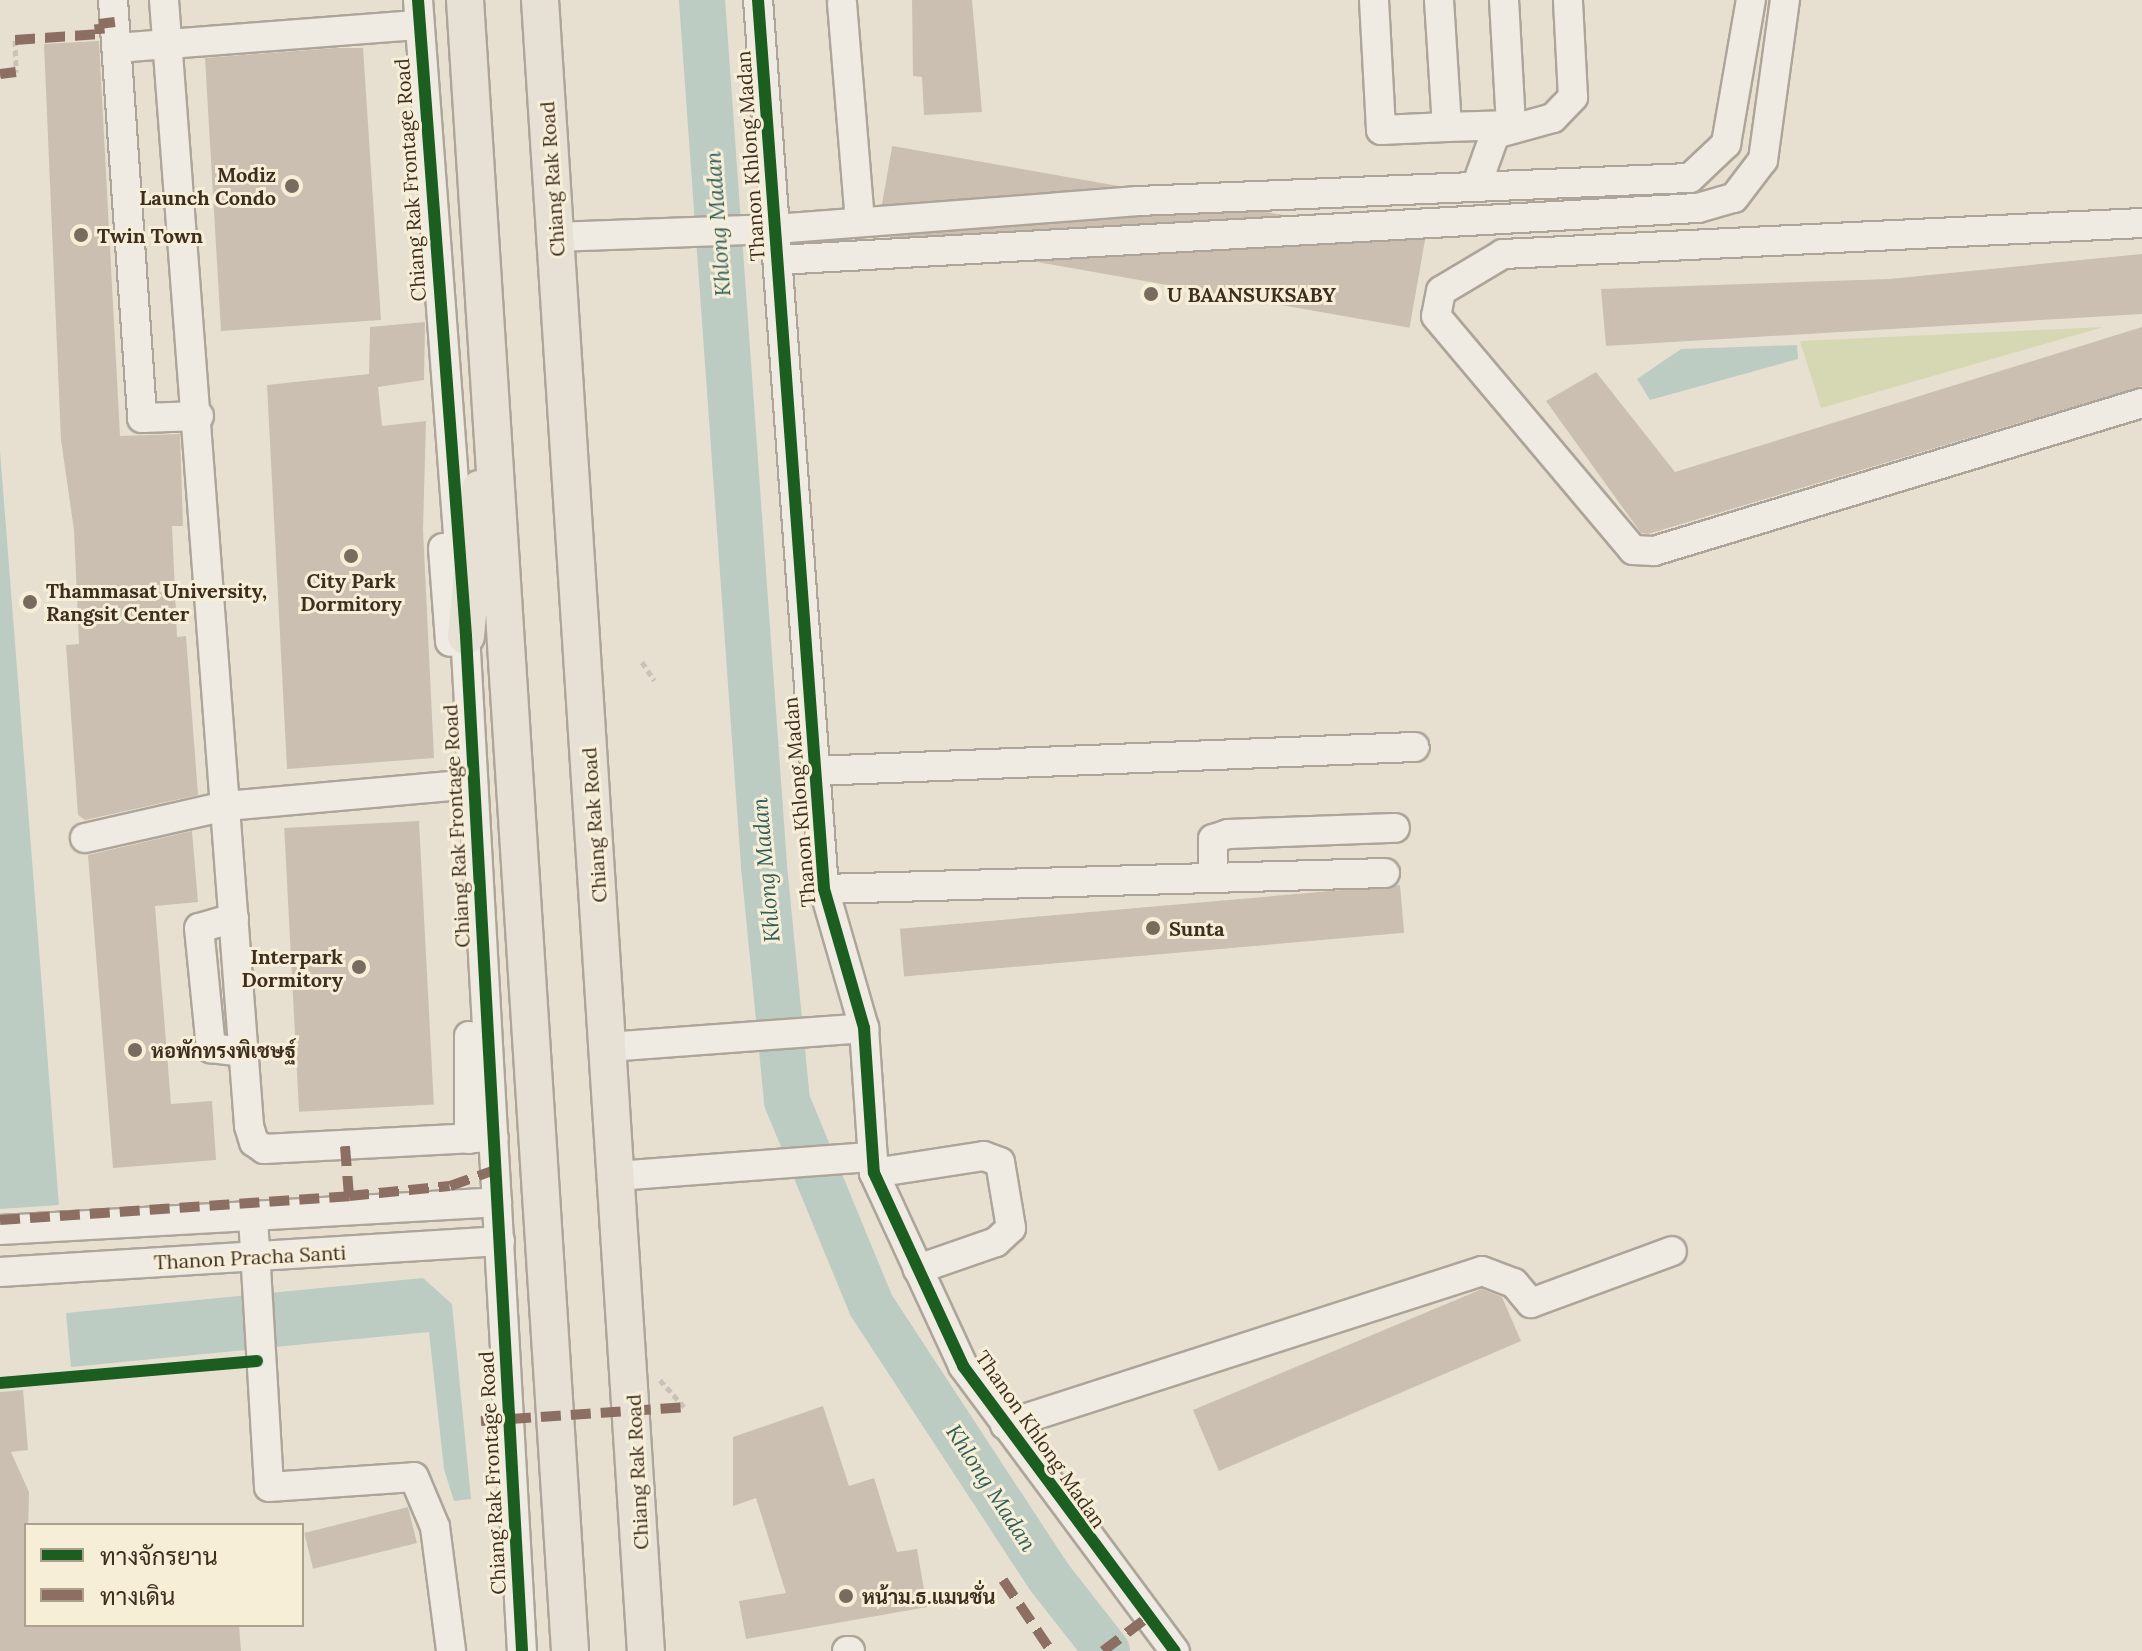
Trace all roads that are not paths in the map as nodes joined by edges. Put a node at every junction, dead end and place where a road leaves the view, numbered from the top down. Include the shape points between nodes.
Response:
1 (113, 0) edge
2 (164, 0) edge
3 (465, 0) edge
4 (540, 0) edge
5 (758, 0) edge
6 (1374, 0) edge
7 (1439, 0) edge
8 (1504, 0) edge
9 (1568, 0) edge
10 (1751, 0) edge
11 (1785, 0) edge
12 (842, 3) dead end
13 (418, 12) edge
14 (167, 43) junction
15 (117, 48) junction
16 (1511, 125) junction
17 (1447, 127) junction
18 (1726, 144) junction
19 (1763, 160) junction
20 (1690, 178) junction
21 (1505, 186) junction
22 (1476, 187) junction
23 (1698, 208) junction
24 (860, 221) junction
25 (1505, 222) junction
26 (2142, 223) edge
27 (766, 229) junction
28 (555, 237) junction
29 (1503, 254) junction
30 (778, 260) junction
31 (441, 322) junction
32 (488, 335) junction
33 (2142, 403) edge
34 (199, 416) junction
35 (466, 636) junction
36 (1415, 747) dead end
37 (814, 771) junction
38 (465, 784) junction
39 (226, 806) junction
40 (1395, 828) dead end
41 (85, 838) dead end
42 (1385, 873) dead end
43 (1213, 878) junction
44 (824, 889) junction
45 (855, 1029) junction
46 (608, 1047) junction
47 (481, 1138) junction
48 (864, 1162) junction
49 (617, 1176) junction
50 (497, 1202) junction
51 (253, 1217) junction
52 (0, 1230) edge
53 (500, 1241) junction
54 (1672, 1251) dead end
55 (918, 1269) junction
56 (259, 1270) junction
57 (0, 1272) edge
58 (1005, 1425) junction
59 (451, 1651) edge
60 (522, 1651) edge
61 (570, 1651) edge
62 (646, 1651) edge
63 (1175, 1651) edge

1 - 15 street
2 - 14 street
3 - 32 main road
4 - 28 main road, Chiang Rak Road
5 - 27 street, Thanon Khlong Madan
6 - 17 street via 1381,130
7 - 17 street
8 - 16 street
9 - 16 street via 1573,97 1553,118
10 - 18 street
11 - 19 street
12 - 24 street
13 - 14 street via 384,27
13 - 31 street, Chiang Rak Frontage Road
14 - 15 street
14 - 34 street
15 - 34 street via 142,418
16 - 17 street
16 - 22 street via 1488,144
18 - 19 street
18 - 20 street
19 - 23 street via 1734,198
20 - 21 street
20 - 23 street
21 - 22 street
21 - 25 street
22 - 24 street
23 - 25 street
24 - 27 street
25 - 29 street
25 - 30 street
26 - 29 street
27 - 28 street
27 - 30 street, Thanon Khlong Madan
28 - 46 main road, Chiang Rak Road
29 - 33 street via 1441,291 1436,316 1633,550 1654,551
30 - 37 street, Thanon Khlong Madan
31 - 35 street, Chiang Rak Frontage Road
31 - 38 street via 428,324
32 - 35 main road
32 - 61 main road
34 - 39 street
35 - 38 street, Chiang Rak Frontage Road
36 - 37 street
37 - 44 street, Thanon Khlong Madan
38 - 39 street
38 - 47 street, Chiang Rak Frontage Road
39 - 41 street
39 - 47 street via 254,1142 264,1149
40 - 43 street via 1228,834 1213,839
42 - 43 street
43 - 44 street
44 - 45 street, Thanon Khlong Madan
45 - 46 street
45 - 48 street, Thanon Khlong Madan
46 - 49 main road, Chiang Rak Road
47 - 50 street, Chiang Rak Frontage Road
48 - 49 street
48 - 55 street, Thanon Khlong Madan
48 - 55 street via 984,1156 1000,1162 1011,1228 996,1242
49 - 62 main road, Chiang Rak Road
50 - 51 street, Thanon Pracha Santi
50 - 53 street, Chiang Rak Frontage Road
51 - 52 street, Thanon Pracha Santi
51 - 56 street
53 - 56 street, Thanon Pracha Santi
53 - 60 street, Chiang Rak Frontage Road
54 - 58 street via 1531,1303 1514,1283 1482,1271
55 - 58 street, Thanon Khlong Madan via 963,1366
56 - 57 street, Thanon Pracha Santi
56 - 59 street via 257,1361 269,1487 404,1474 421,1486 435,1527
58 - 63 street, Thanon Khlong Madan

